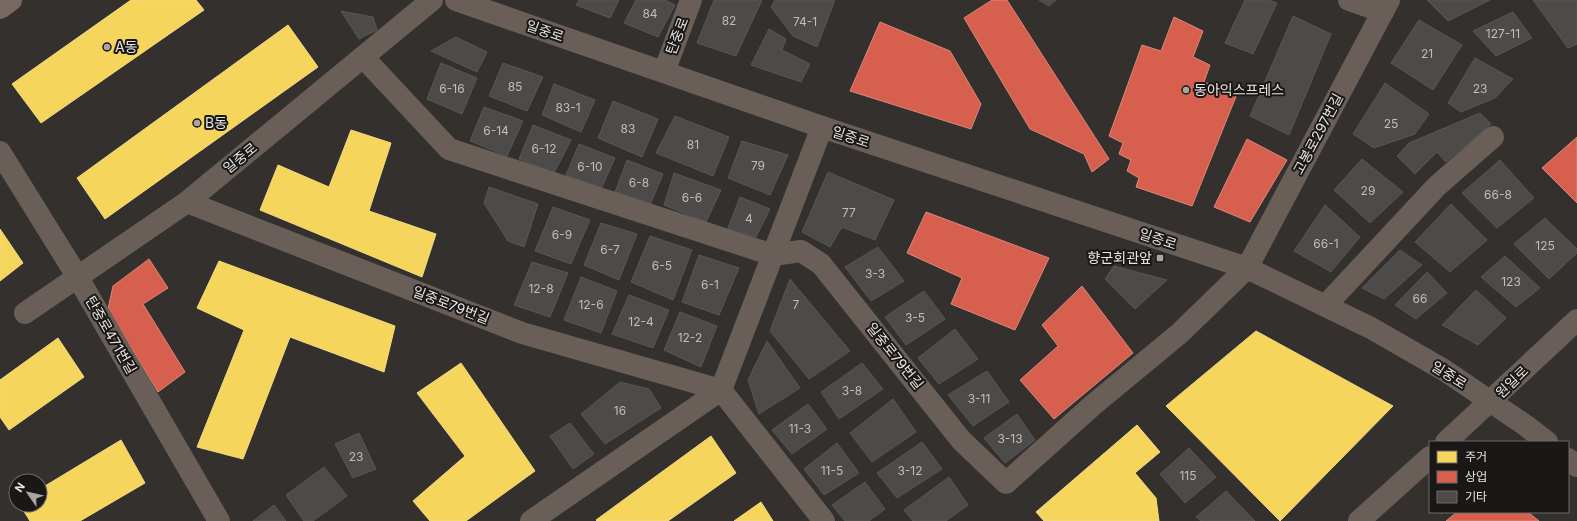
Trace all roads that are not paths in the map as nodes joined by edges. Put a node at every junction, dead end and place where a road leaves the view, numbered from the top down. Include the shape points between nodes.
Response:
1 (11, 0) edge
2 (432, 0) edge
3 (456, 0) edge
4 (691, 0) edge
5 (1349, 0) edge
6 (1386, 6) edge
7 (0, 8) edge
8 (363, 57) junction
9 (664, 72) junction
10 (822, 127) junction
11 (1493, 137) dead end
12 (0, 152) edge
13 (187, 202) junction
14 (773, 255) junction
15 (1247, 268) junction
16 (77, 276) junction
17 (1326, 305) junction
18 (25, 313) dead end
19 (1577, 320) edge
20 (721, 390) junction
21 (1491, 402) junction
22 (1447, 441) edge
23 (1545, 441) edge
24 (1429, 458) edge
25 (1569, 460) edge
26 (1577, 466) edge
27 (219, 521) edge
28 (531, 521) edge
29 (824, 521) edge
30 (1359, 521) edge

1 - 7 main road
2 - 8 street, 일중로
3 - 9 street, 일중로
4 - 9 street, 탄중로
5 - 6 street
6 - 15 street, 고봉로297번길
8 - 13 street, 일중로
8 - 14 street, 일중로79번길 via 449,149
9 - 10 street, 일중로
10 - 14 street
10 - 15 street, 일중로
11 - 17 street via 1438,186
12 - 16 street, 탄중로471번길
13 - 16 street, 일중로
13 - 20 street, 일중로79번길 via 522,334
14 - 15 street, 일중로79번길 via 801,251 821,264 961,440 1006,483 1180,333
14 - 20 street
15 - 17 street, 일중로
16 - 18 street, 일중로
16 - 27 street, 탄중로471번길
17 - 21 street, 일중로 via 1371,328
19 - 21 street, 원일로
20 - 28 street
20 - 29 street
21 - 22 street, 원일로
21 - 23 street, 일중로
24 - 30 street
25 - 26 street

